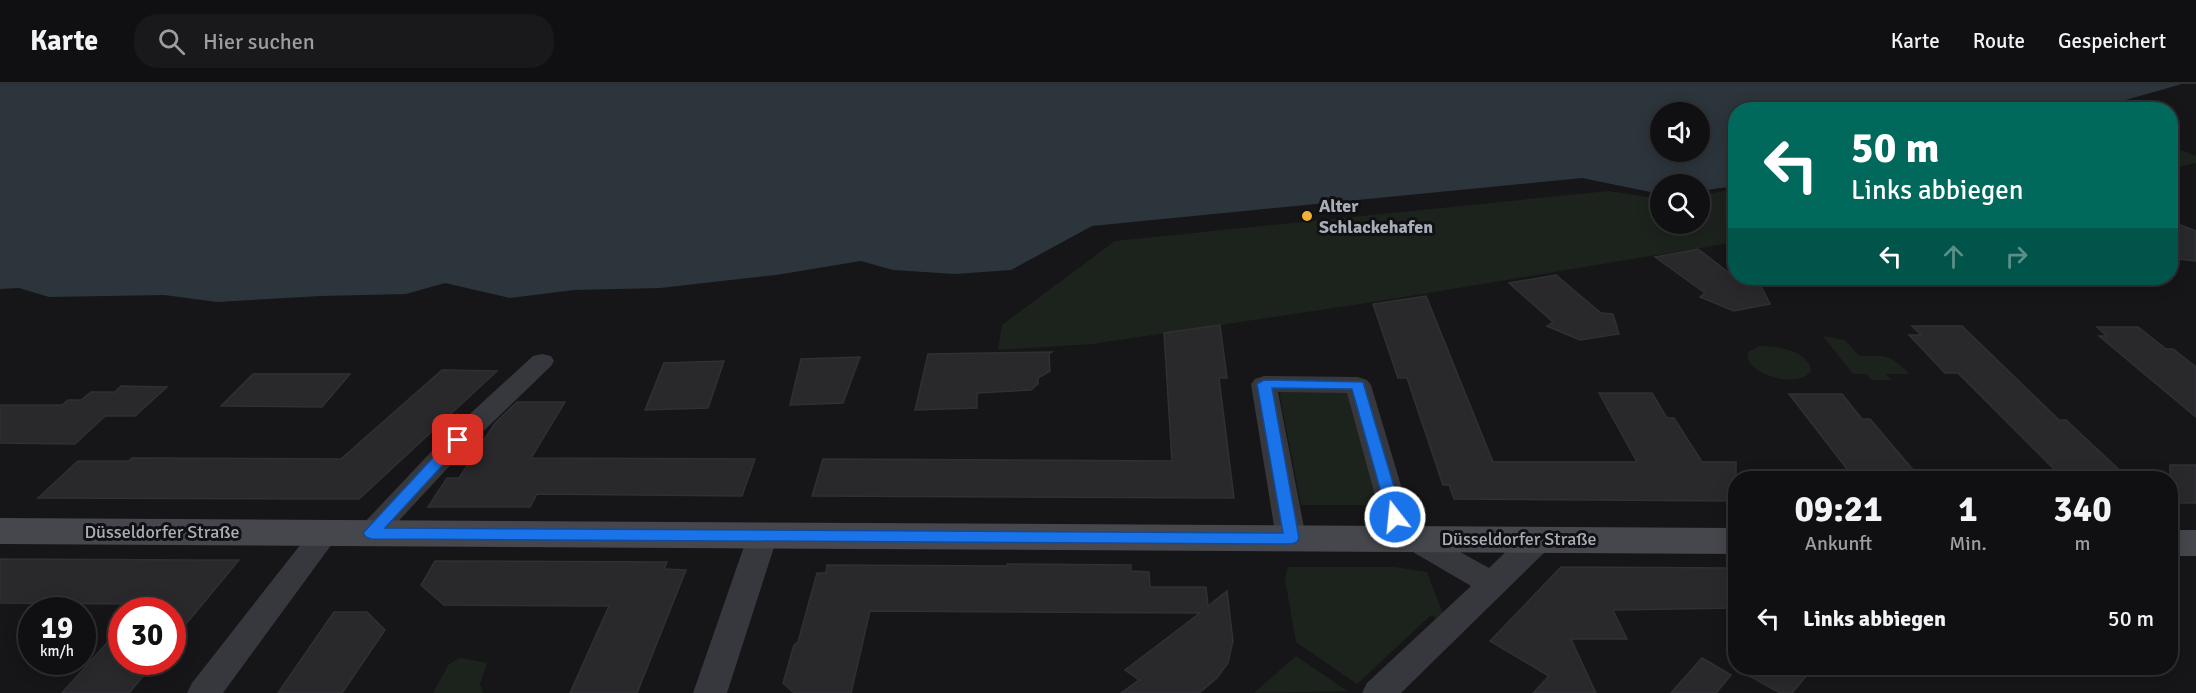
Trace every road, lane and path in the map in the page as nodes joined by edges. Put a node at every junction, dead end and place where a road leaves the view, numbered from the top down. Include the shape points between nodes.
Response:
1 (542, 361) dead end
2 (0, 531) edge
3 (325, 533) junction
4 (371, 533) junction
5 (763, 535) junction
6 (1292, 538) junction
7 (1407, 539) junction
8 (1539, 540) junction
9 (1728, 541) edge
10 (2178, 543) edge
11 (2196, 543) edge
12 (1492, 584) junction
13 (204, 693) edge
14 (710, 693) edge
15 (1379, 693) edge

1 - 4 street via 458,440
2 - 3 street, Düsseldorfer Straße
3 - 4 street, Düsseldorfer Straße
3 - 13 street
4 - 5 street, Düsseldorfer Straße
5 - 6 street, Düsseldorfer Straße
5 - 14 street
6 - 7 street, Düsseldorfer Straße
6 - 7 street via 1264,384 1358,385
7 - 8 street, Düsseldorfer Straße
7 - 12 street
8 - 9 street, Düsseldorfer Straße
8 - 12 street
10 - 11 street
12 - 15 street

